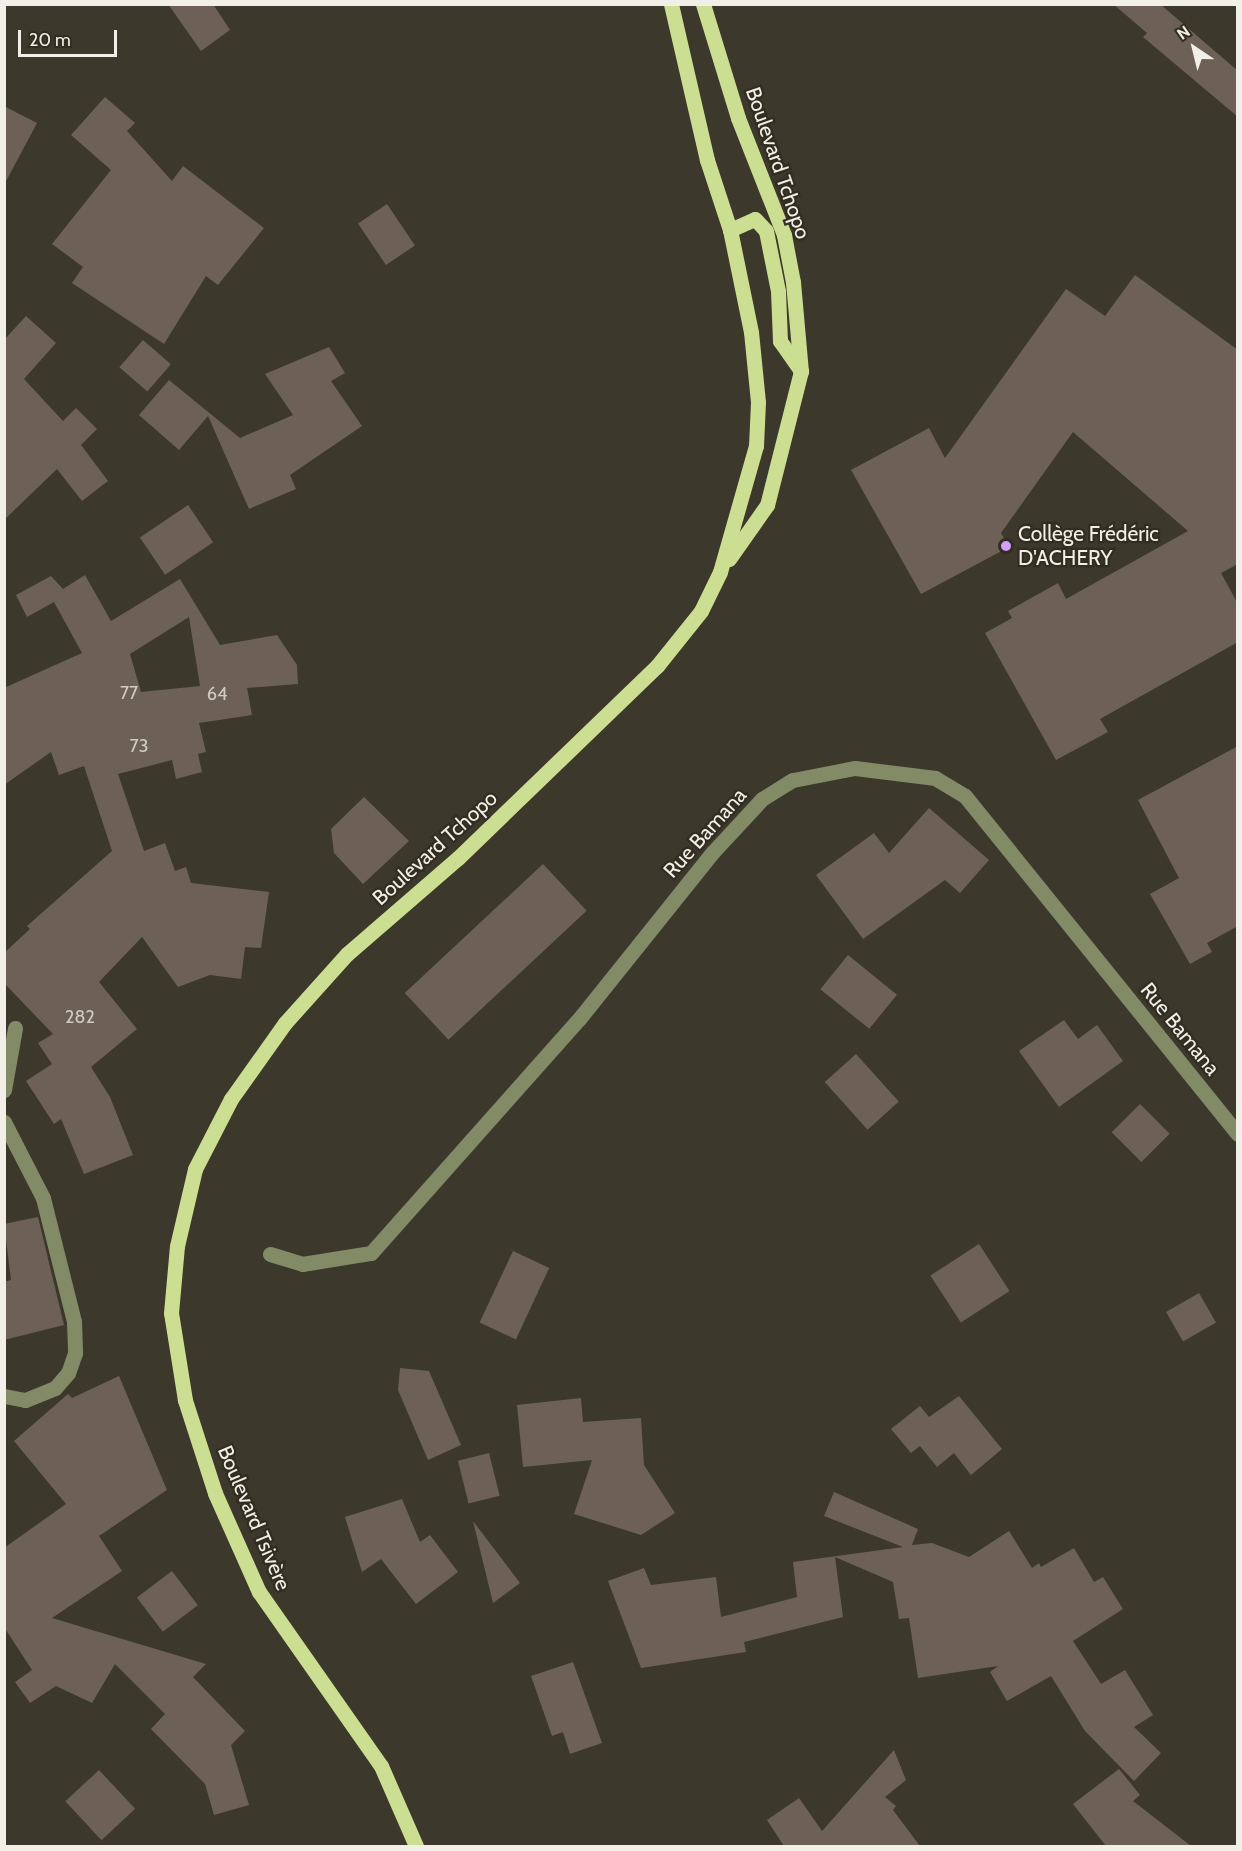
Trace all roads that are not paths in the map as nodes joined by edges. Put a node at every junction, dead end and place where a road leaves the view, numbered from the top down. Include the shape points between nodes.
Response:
1 (671, 4) edge
2 (703, 4) edge
3 (730, 230) junction
4 (801, 371) junction
5 (720, 572) junction
6 (15, 1028) dead end
7 (4, 1090) edge
8 (4, 1122) edge
9 (1238, 1134) edge
10 (195, 1169) joint
11 (270, 1254) dead end
12 (4, 1396) edge
13 (416, 1846) edge

1 - 3 main road, Boulevard Tchopo via 707,160
2 - 4 main road, Boulevard Tchopo via 738,118 784,235 793,282
3 - 4 main road via 755,219 766,231 778,291 780,341
3 - 5 main road, Boulevard Tchopo via 751,332 757,424 744,496
4 - 5 main road, Boulevard Tchopo via 767,505
5 - 10 main road, Boulevard Tchopo via 701,611 657,666 458,858 347,954 285,1023 231,1099
6 - 7 street
8 - 12 street via 43,1198 72,1311 75,1353 68,1373 55,1388 25,1400
9 - 11 street, Rue Bamana via 965,796 935,778 855,768 794,780 762,800 712,853 579,1018 370,1253 302,1264
10 - 13 main road, Boulevard Tsivère via 177,1246 171,1313 185,1400 215,1493 259,1592 381,1766

